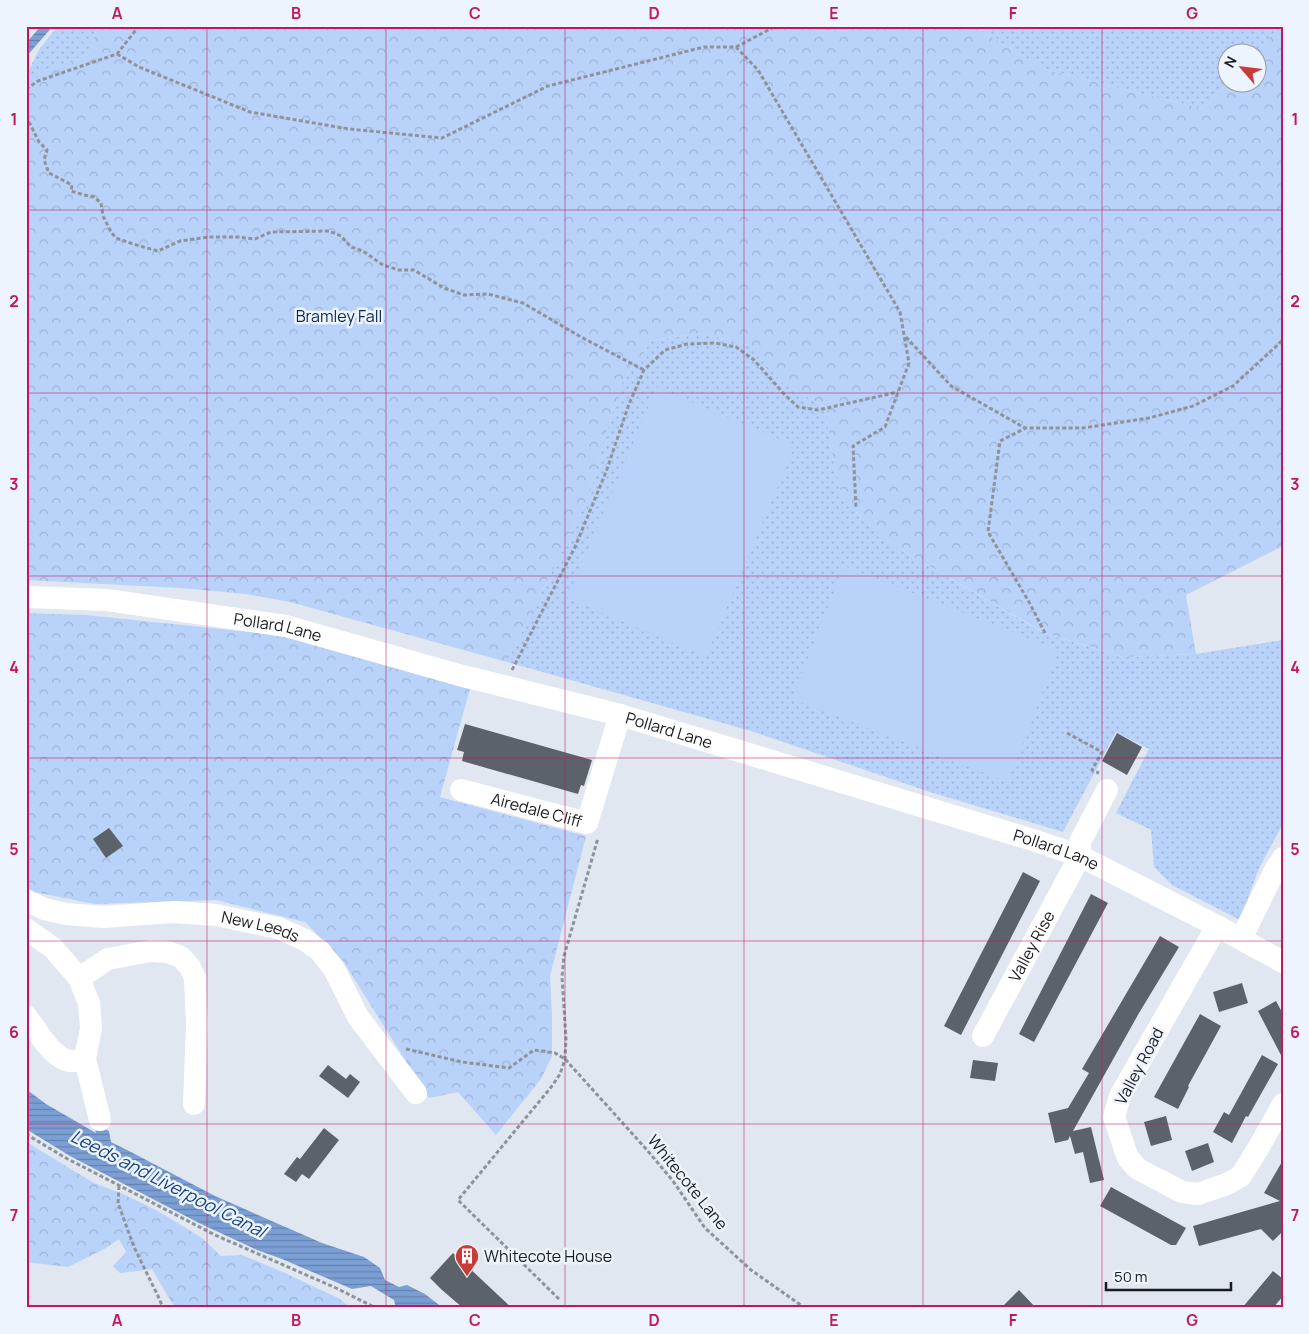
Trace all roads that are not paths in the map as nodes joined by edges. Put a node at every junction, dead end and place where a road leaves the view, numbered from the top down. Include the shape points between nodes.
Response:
1 (26, 597) edge
2 (620, 715) junction
3 (461, 790) dead end
4 (1107, 790) dead end
5 (1080, 856) junction
6 (1283, 858) edge
7 (1275, 888) edge
8 (26, 900) edge
9 (1217, 926) junction
10 (26, 930) edge
11 (1241, 939) junction
12 (1283, 962) edge
13 (79, 978) junction
14 (26, 1016) edge
15 (982, 1036) dead end
16 (85, 1059) junction
17 (416, 1093) dead end
18 (194, 1104) dead end
19 (1283, 1104) edge
20 (100, 1120) dead end

1 - 2 street, Pollard Lane via 107,600 286,626 459,675
2 - 3 street, Airedale Cliff via 587,824
2 - 5 street, Pollard Lane
4 - 5 street, Valley Rise via 1080,842
5 - 9 street, Pollard Lane
5 - 15 street, Valley Rise
6 - 7 street via 1275,870
7 - 11 street
8 - 17 street, New Leeds via 44,909 75,915 103,917 174,912 216,915 278,928 304,940 320,951 334,969 358,1017
9 - 11 street, Pollard Lane
9 - 19 street, Valley Road via 1120,1096 1114,1116 1128,1158 1138,1169 1182,1192 1198,1194 1227,1184 1241,1176
10 - 13 street via 53,948
11 - 12 street, Pollard Lane
13 - 16 street via 88,1003 90,1028
13 - 18 street via 108,959 150,951 181,957 195,978 198,1025
14 - 16 street via 60,1058 71,1061
16 - 20 street

